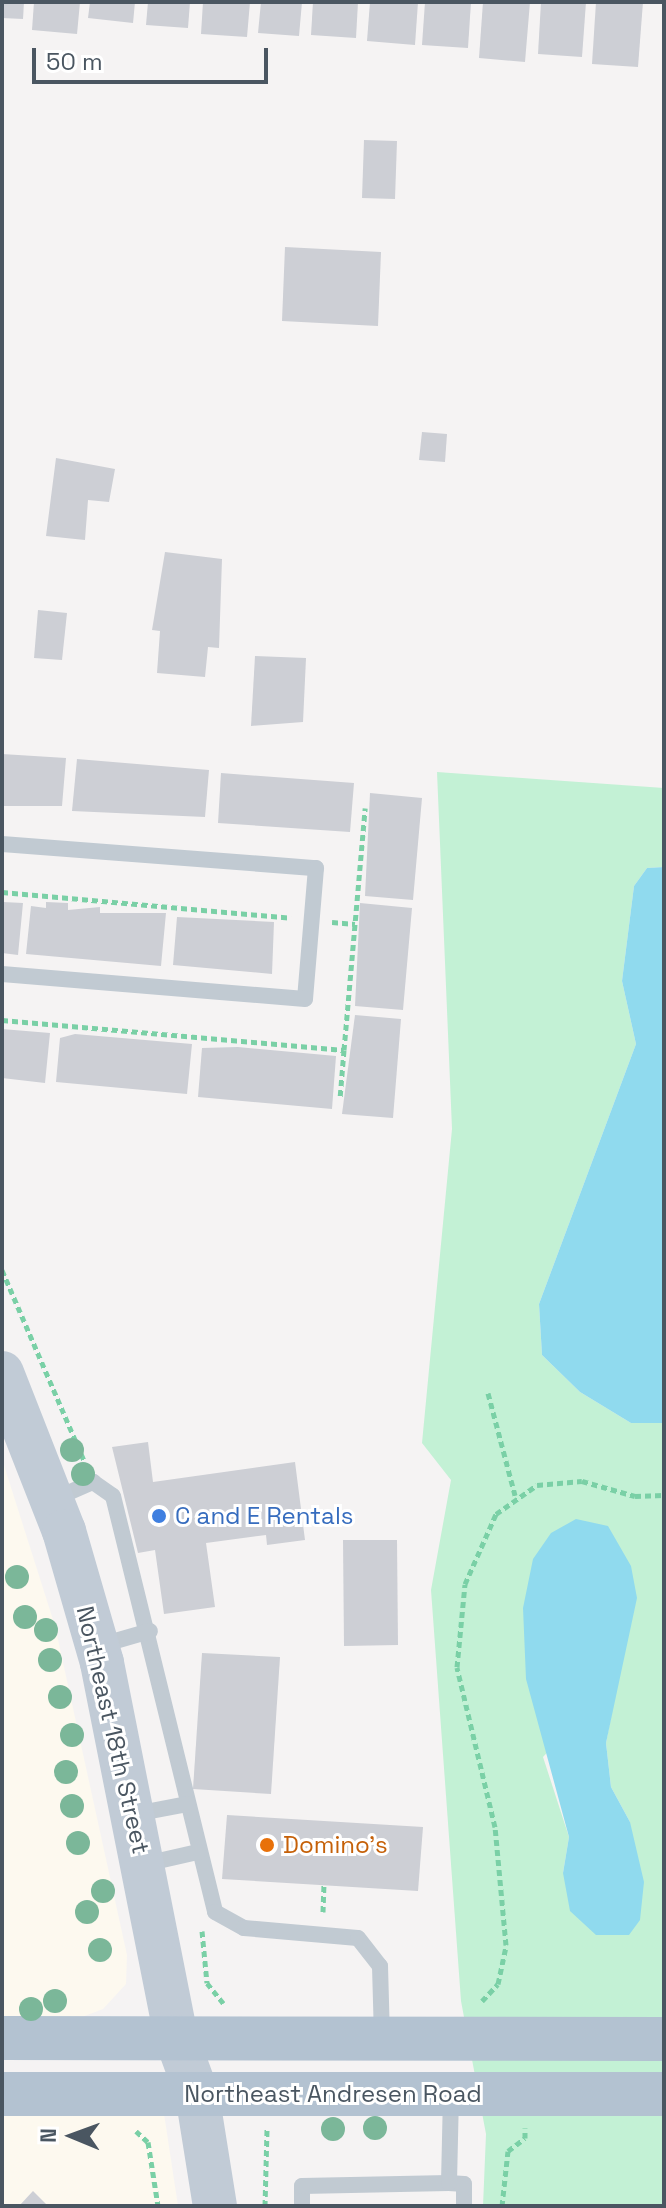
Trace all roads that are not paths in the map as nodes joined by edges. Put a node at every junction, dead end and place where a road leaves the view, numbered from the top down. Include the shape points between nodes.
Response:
1 (2, 844) edge
2 (2, 974) edge
3 (2, 1373) edge
4 (53, 1500) junction
5 (150, 1631) junction
6 (97, 1646) junction
7 (188, 1804) junction
8 (135, 1814) junction
9 (198, 1852) junction
10 (145, 1865) junction
11 (176, 2037) junction
12 (2, 2038) edge
13 (382, 2038) junction
14 (664, 2039) edge
15 (2, 2094) edge
16 (197, 2094) junction
17 (664, 2094) edge
18 (451, 2095) junction
19 (449, 2183) junction
20 (215, 2206) edge
21 (302, 2206) edge
22 (464, 2206) edge

1 - 2 lane via 316,868 305,999
3 - 4 street, Northeast 18th Street
4 - 5 lane via 93,1482 113,1496
4 - 6 street, Northeast 18th Street
5 - 6 lane
5 - 7 lane
6 - 8 street, Northeast 18th Street
7 - 8 lane
7 - 9 lane
8 - 10 street, Northeast 18th Street
9 - 10 lane
9 - 13 lane via 225,1923 333,1932 373,1950
10 - 11 street, Northeast 18th Street
11 - 12 main road
11 - 13 main road
11 - 16 street, Northeast 18th Street
13 - 14 main road
15 - 16 main road, Northeast Andresen Road
16 - 18 main road, Northeast Andresen Road
16 - 20 street, Northeast 18th Street
17 - 18 main road, Northeast Andresen Road
18 - 19 lane
19 - 21 lane via 302,2186
19 - 22 lane via 464,2184

